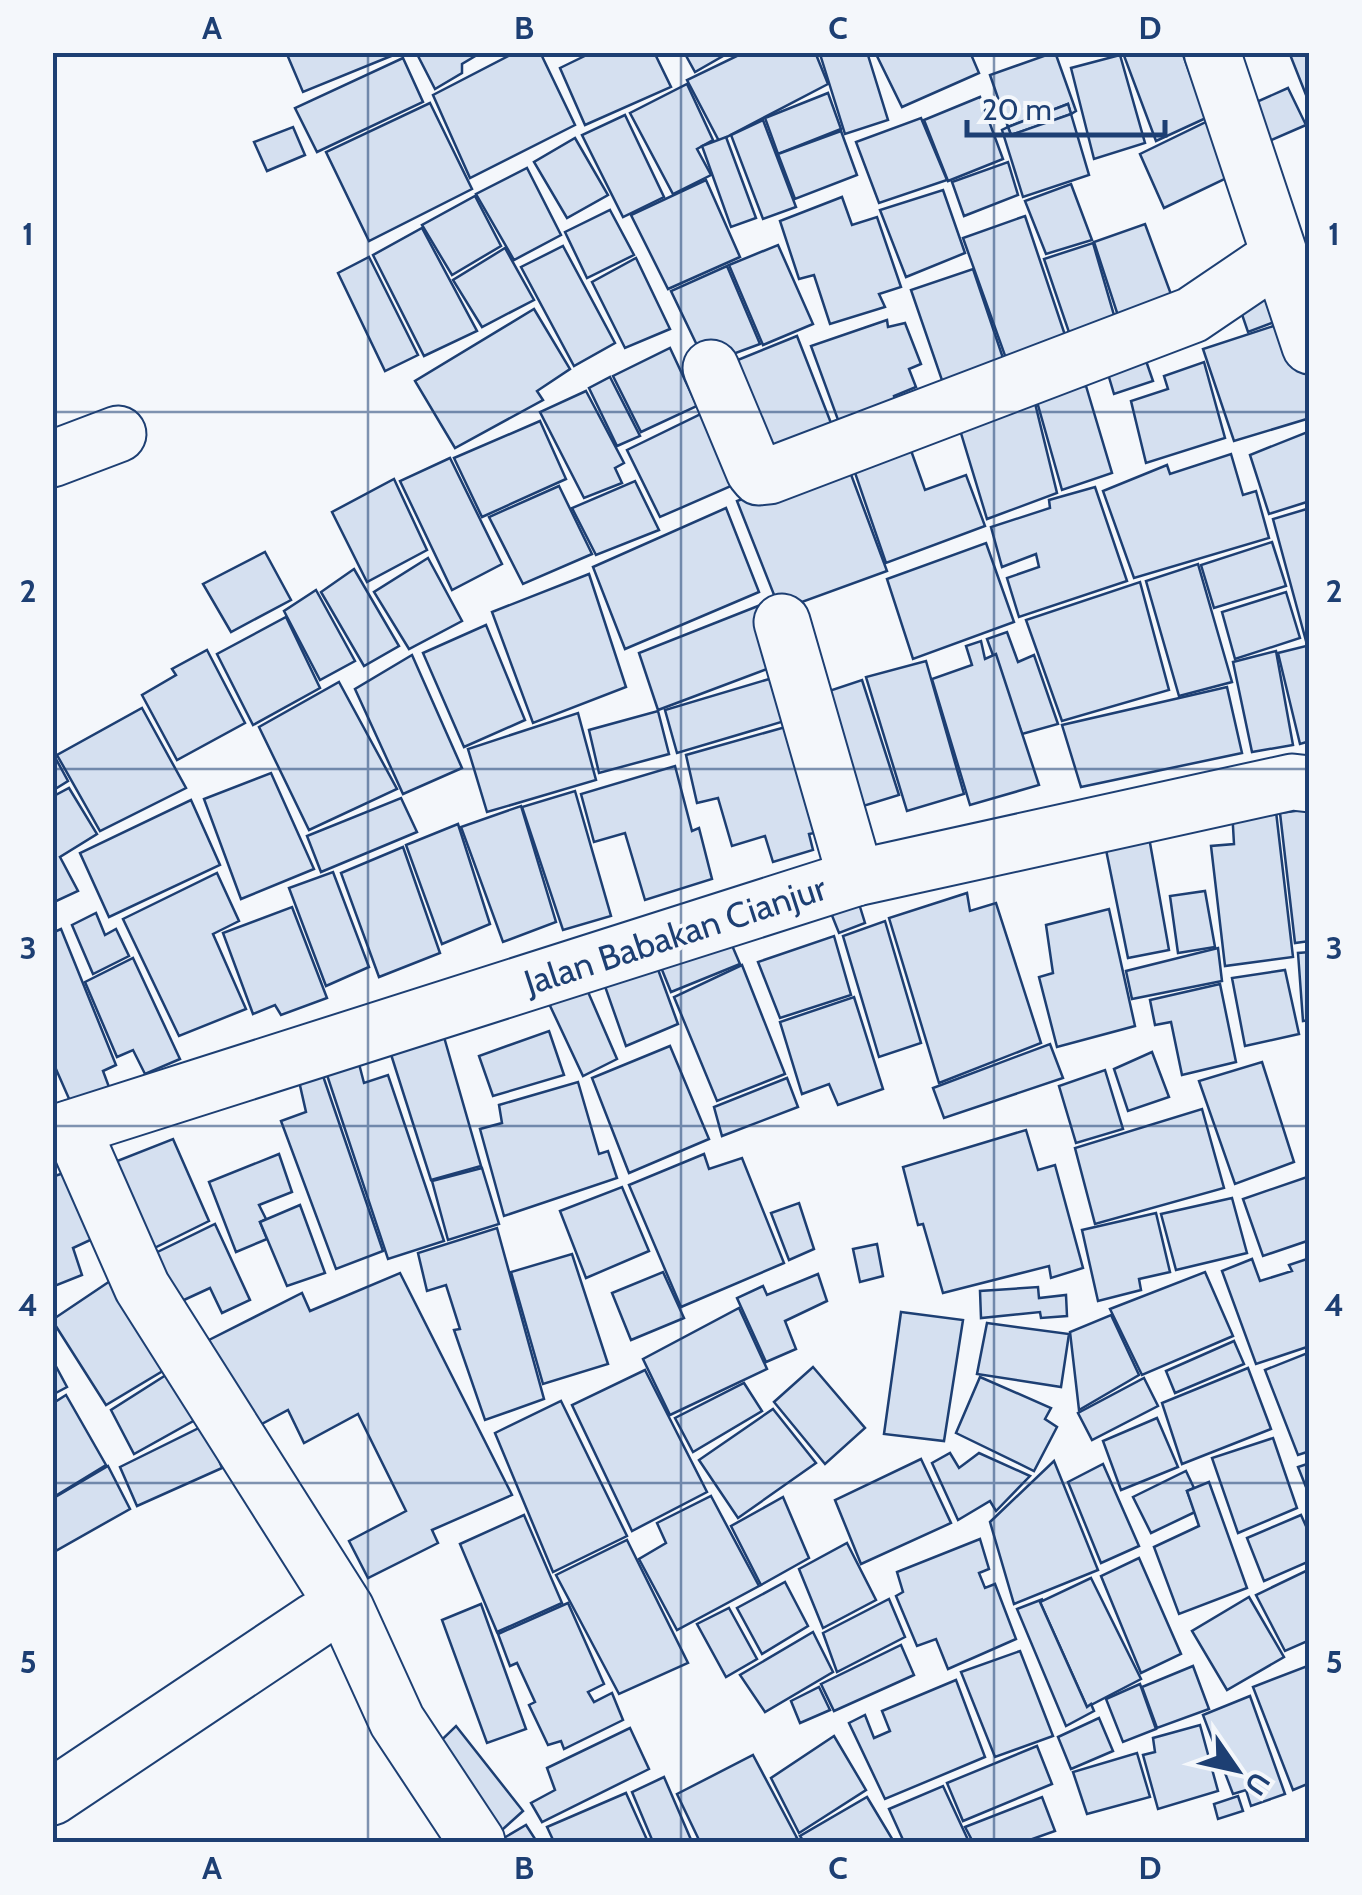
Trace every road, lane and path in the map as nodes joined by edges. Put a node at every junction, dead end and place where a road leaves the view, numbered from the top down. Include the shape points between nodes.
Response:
1 (1212, 52) edge
2 (1279, 256) junction
3 (1310, 346) edge
4 (711, 368) dead end
5 (118, 434) dead end
6 (52, 459) edge
7 (782, 622) dead end
8 (1310, 784) edge
9 (856, 878) junction
10 (62, 1131) edge
11 (316, 1620) dead end
12 (52, 1797) edge
13 (477, 1842) edge

1 - 2 street
2 - 3 street
2 - 4 street via 1192,315 768,476 754,471
5 - 6 street
7 - 9 street
8 - 9 street, Jalan Babakan Cianjur via 1292,782
9 - 10 street, Jalan Babakan Cianjur
10 - 13 street via 142,1286 346,1609 398,1721
11 - 12 street

